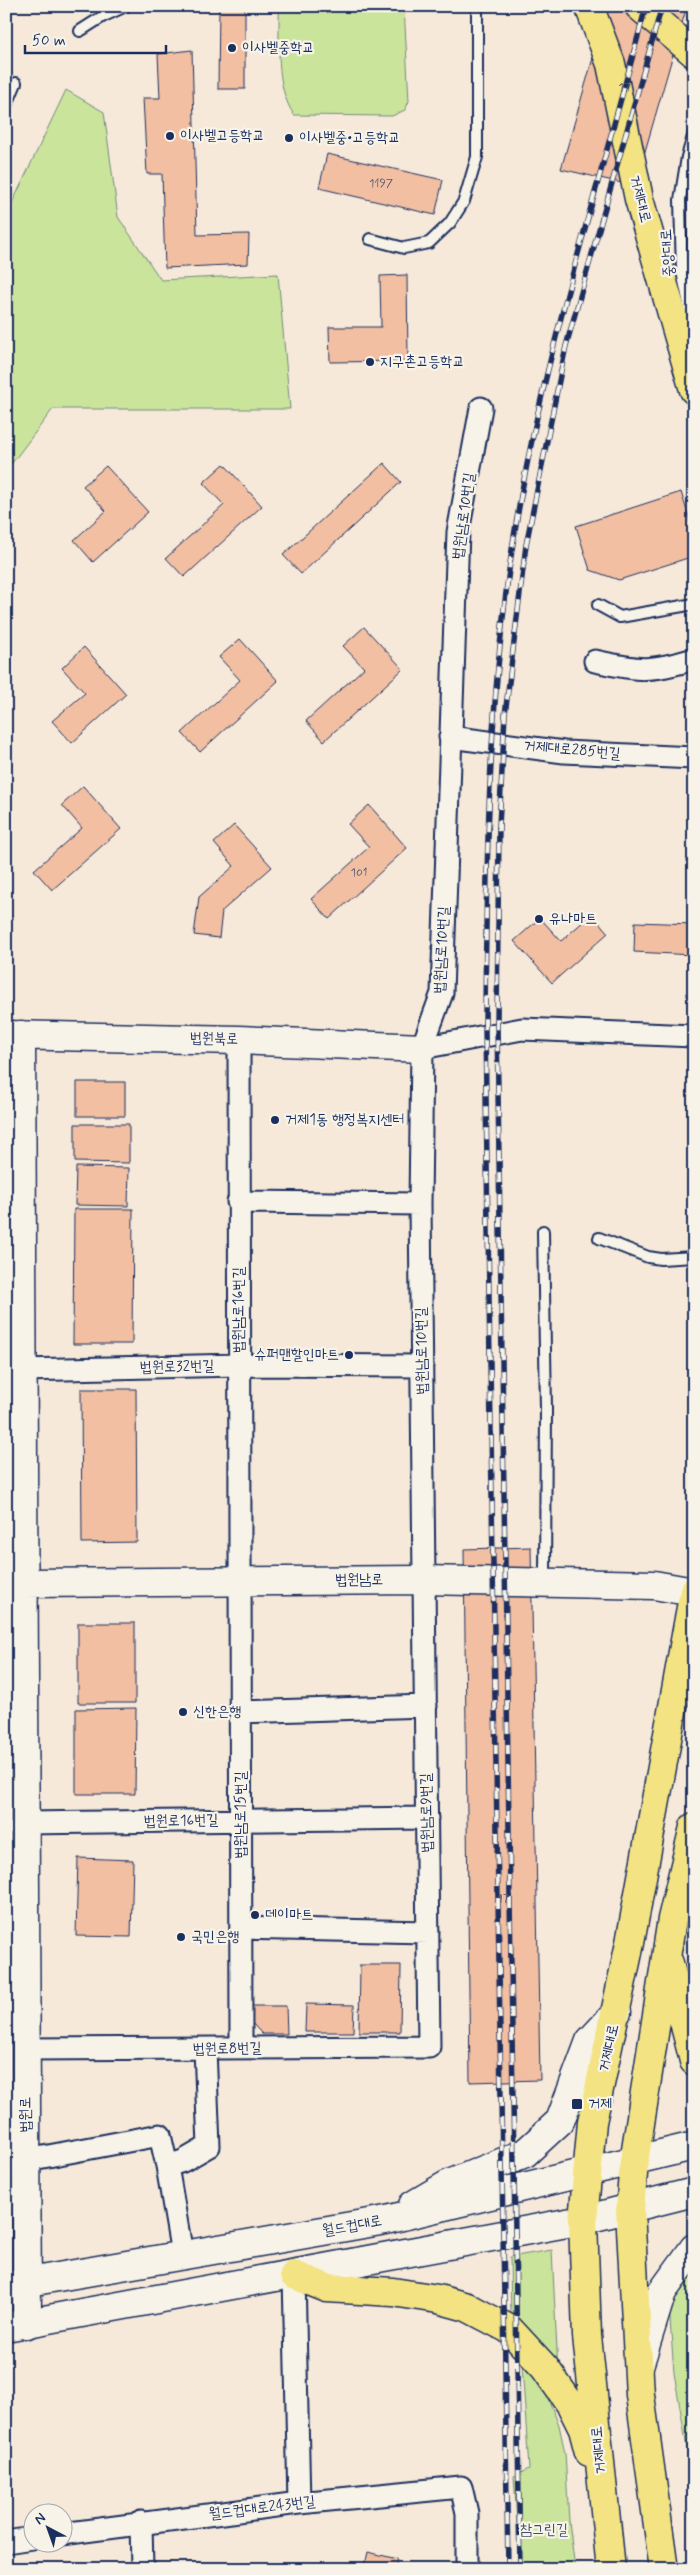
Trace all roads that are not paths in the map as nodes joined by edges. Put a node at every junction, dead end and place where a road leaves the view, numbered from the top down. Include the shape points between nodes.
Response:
1 (126, 6) edge
2 (477, 6) edge
3 (590, 6) edge
4 (639, 6) edge
5 (80, 31) dead end
6 (694, 53) edge
7 (16, 83) dead end
8 (6, 107) edge
9 (694, 133) edge
10 (370, 239) dead end
11 (691, 381) edge
12 (481, 408) dead end
13 (694, 604) edge
14 (598, 605) dead end
15 (694, 659) edge
16 (595, 661) dead end
17 (450, 737) junction
18 (694, 758) edge
19 (14, 1035) edge
20 (694, 1036) edge
21 (239, 1040) junction
22 (422, 1048) junction
23 (238, 1202) junction
24 (420, 1204) junction
25 (543, 1231) dead end
26 (599, 1238) dead end
27 (694, 1256) edge
28 (239, 1365) junction
29 (422, 1366) junction
30 (22, 1370) junction
31 (424, 1580) junction
32 (240, 1582) junction
33 (23, 1583) junction
34 (545, 1583) junction
35 (694, 1592) edge
36 (426, 1706) junction
37 (240, 1712) junction
38 (427, 1818) junction
39 (241, 1821) junction
40 (694, 1827) edge
41 (17, 1836) edge
42 (241, 1928) junction
43 (428, 1932) junction
44 (666, 1954) junction
45 (617, 2012) junction
46 (430, 2047) joint
47 (241, 2048) junction
48 (26, 2049) junction
49 (205, 2050) junction
50 (694, 2061) edge
51 (694, 2146) edge
52 (16, 2162) edge
53 (634, 2162) junction
54 (167, 2166) junction
55 (588, 2173) junction
56 (694, 2192) edge
57 (630, 2210) junction
58 (386, 2220) junction
59 (584, 2220) junction
60 (694, 2248) edge
61 (182, 2254) junction
62 (294, 2275) junction
63 (16, 2284) edge
64 (16, 2325) edge
65 (638, 2368) junction
66 (299, 2503) junction
67 (603, 2509) junction
68 (141, 2522) junction
69 (72, 2532) edge
70 (22, 2540) edge
71 (6, 2542) edge
72 (142, 2569) edge
73 (467, 2569) edge
74 (611, 2569) edge
75 (664, 2569) edge

1 - 5 lane
2 - 10 lane via 477,157 464,201 450,223 429,243 404,248
3 - 11 main road, 거제대로 via 611,64 639,199
4 - 6 main road
7 - 8 lane
9 - 11 lane, 중앙대로 via 680,200 682,272 692,318
12 - 17 street, 법원남로10번길 via 458,532
13 - 14 lane via 620,617
15 - 16 street via 644,670
17 - 18 street, 거제대로285번길 via 564,752
17 - 22 street, 법원남로10번길 via 442,994
19 - 21 main road, 법원북로
19 - 30 main road, 법원로
20 - 22 street via 522,1029
21 - 22 main road, 법원북로
21 - 23 street, 법원남로16번길
22 - 24 street, 법원남로10번길
23 - 24 street
23 - 28 street, 법원남로16번길
24 - 29 street, 법원남로10번길
25 - 34 lane
26 - 27 lane via 648,1257
28 - 29 street, 법원로32번길
28 - 30 street, 법원로32번길
28 - 32 street, 법원남로16번길
29 - 31 street, 법원남로10번길
30 - 33 main road, 법원로
31 - 32 main road, 법원남로
31 - 34 main road, 법원남로
31 - 36 street, 법원남로9번길
32 - 33 main road, 법원남로
32 - 37 street, 법원남로15번길
33 - 41 main road, 법원로
34 - 35 main road, 법원남로 via 654,1585
35 - 45 main road, 거제대로
36 - 37 street
36 - 38 street, 법원남로9번길
37 - 39 street, 법원남로15번길
38 - 39 street, 법원로16번길
38 - 43 street, 법원남로9번길
39 - 41 street, 법원로16번길
39 - 42 street, 법원남로15번길
40 - 44 main road
41 - 48 main road, 법원로
42 - 43 street
42 - 47 street, 법원남로15번길
43 - 46 street, 법원남로9번길
44 - 50 main road
44 - 53 main road
45 - 55 main road, 거제대로 via 592,2122
45 - 58 main road via 590,2041 560,2121 525,2153 447,2185
46 - 47 street, 법원로8번길
47 - 49 street, 법원로8번길
48 - 49 street, 법원로8번길
48 - 52 main road, 법원로
49 - 54 street via 209,2146
51 - 53 main road, 월드컵대로
52 - 54 street via 160,2135
52 - 63 main road, 법원로
53 - 55 main road, 월드컵대로
53 - 57 main road
54 - 61 street
55 - 58 main road, 월드컵대로
55 - 59 main road, 거제대로
56 - 57 main road
57 - 59 main road
57 - 65 main road
58 - 61 main road, 월드컵대로
59 - 62 main road
59 - 67 main road, 거제대로 via 587,2336
60 - 65 main road via 662,2292
61 - 63 main road, 월드컵대로
62 - 64 main road
62 - 66 street
62 - 67 main road via 328,2288 438,2299 466,2307 508,2329 545,2368 571,2405 583,2429
63 - 64 main road, 법원로
65 - 75 main road
66 - 68 street, 월드컵대로243번길
66 - 73 street, 월드컵대로243번길 via 461,2487 467,2513
67 - 74 main road, 거제대로
68 - 69 street, 월드컵대로243번길
68 - 72 street
70 - 71 street

